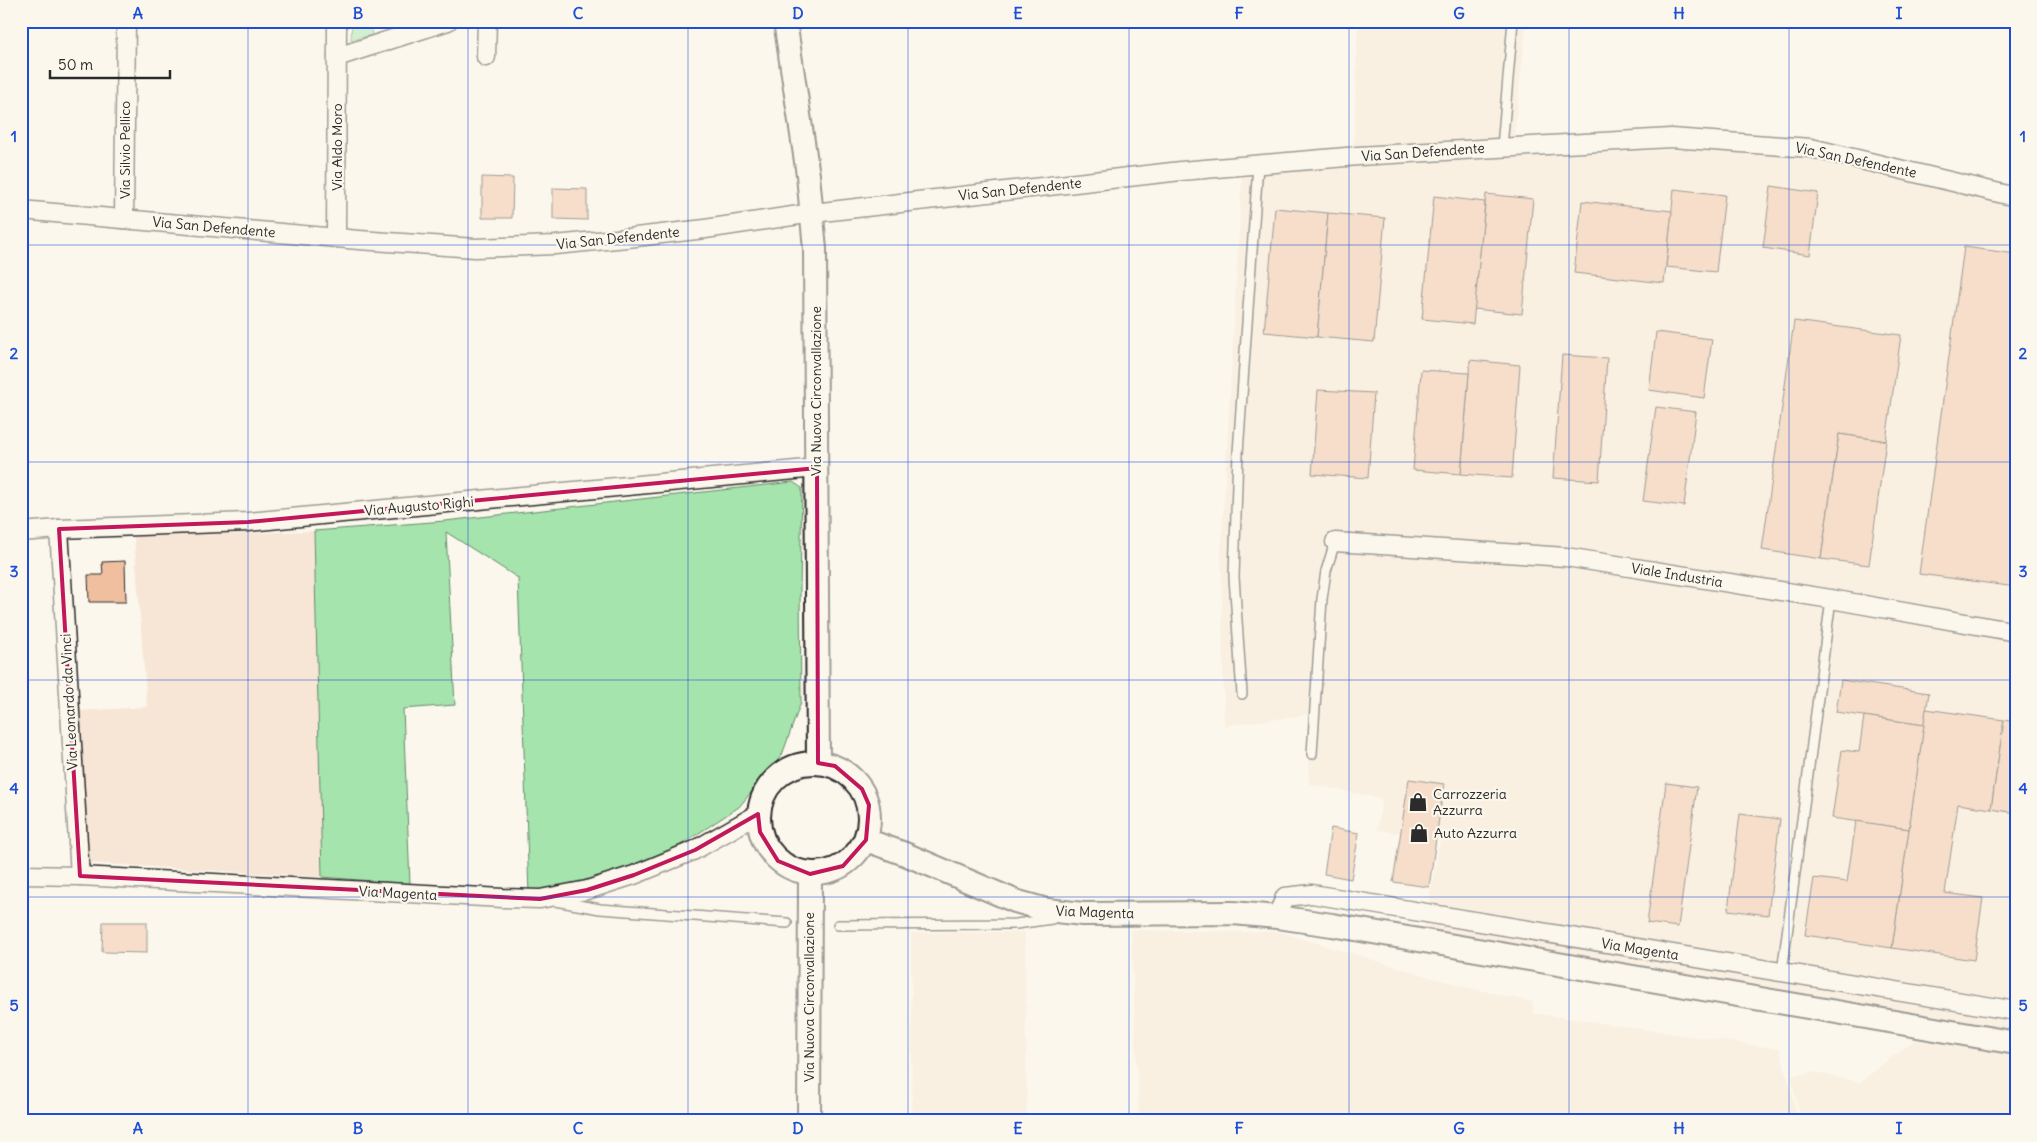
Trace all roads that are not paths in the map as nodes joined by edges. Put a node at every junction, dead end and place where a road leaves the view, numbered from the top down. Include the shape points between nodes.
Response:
1 (126, 21) edge
2 (337, 21) edge
3 (448, 21) edge
4 (487, 21) edge
5 (785, 21) edge
6 (1513, 21) edge
7 (486, 56) dead end
8 (337, 57) junction
9 (1502, 147) junction
10 (1258, 165) junction
11 (2016, 197) edge
12 (21, 210) edge
13 (813, 213) junction
14 (124, 219) junction
15 (336, 238) junction
16 (817, 468) junction
17 (59, 529) junction
18 (21, 532) edge
19 (1335, 542) joint
20 (1831, 599) junction
21 (2016, 632) edge
22 (1242, 694) dead end
23 (1312, 754) dead end
24 (818, 763) junction
25 (758, 814) junction
26 (866, 840) junction
27 (810, 874) junction
28 (21, 875) edge
29 (80, 876) junction
30 (540, 899) junction
31 (1083, 914) junction
32 (1277, 917) junction
33 (787, 923) dead end
34 (838, 924) dead end
35 (1782, 972) junction
36 (2016, 1011) edge
37 (2016, 1043) edge
38 (809, 1121) edge

1 - 14 street, Via Silvio Pellico
2 - 8 street, Via Aldo Moro
3 - 8 street
4 - 7 street
5 - 13 street, Via Nuova Circonvallazione
6 - 9 lane
8 - 15 street, Via Aldo Moro
9 - 10 street, Via San Defendente
9 - 11 street, Via San Defendente via 1671,138 1811,148
10 - 13 street, Via San Defendente
10 - 22 lane via 1238,453 1234,568
12 - 14 street, Via San Defendente
13 - 15 street, Via San Defendente via 705,229 555,245 475,248
13 - 16 street, Via Nuova Circonvallazione
14 - 15 street, Via San Defendente
16 - 17 street, Via Augusto Righi via 248,522
16 - 24 street, Via Nuova Circonvallazione
17 - 18 street, Via Augusto Righi
17 - 29 street, Via Leonardo da Vinci
19 - 20 street, Viale Industria via 1566,557
19 - 23 lane via 1322,599
20 - 21 street, Viale Industria
20 - 35 lane
24 - 25 street via 800,764 771,782 762,797
24 - 26 street via 835,766 862,789 869,805 870,823
25 - 27 street via 760,832 778,861 793,870
25 - 30 street, Via Magenta via 695,850 634,876
26 - 27 street via 843,866
26 - 31 street, Via Magenta via 1015,901 1047,910
27 - 38 street, Via Nuova Circonvallazione
28 - 29 street, Via Magenta
29 - 30 street, Via Magenta
30 - 33 lane via 600,909
31 - 32 street, Via Magenta via 1209,913
31 - 34 lane via 1016,924
32 - 35 street, Via Magenta via 1285,898 1312,894
32 - 37 street, Via Magenta
35 - 36 street, Via Magenta

